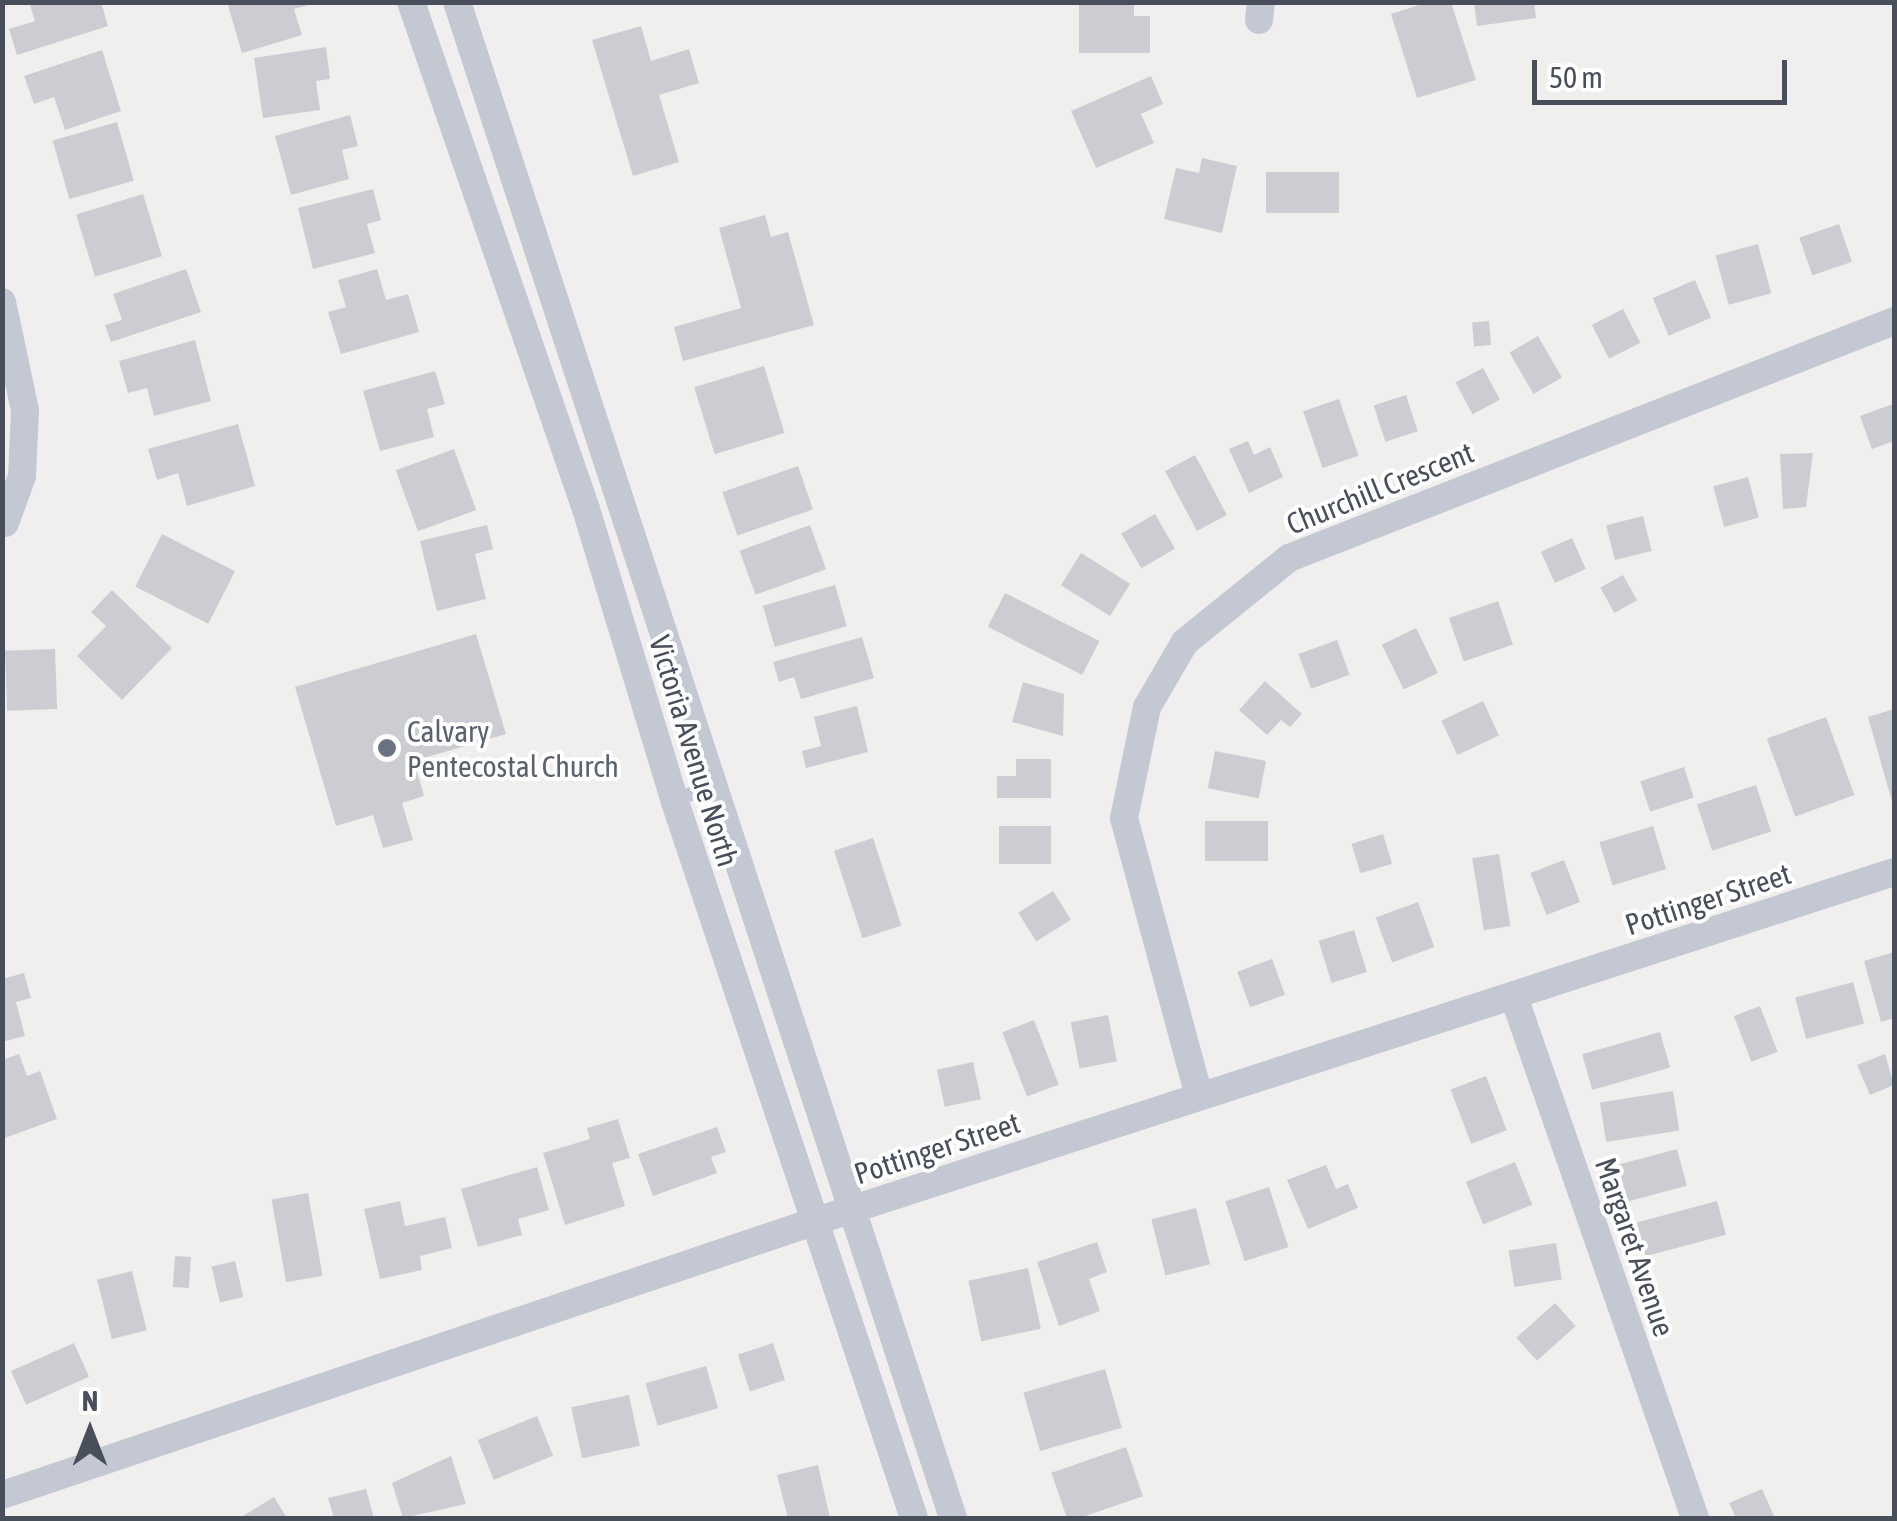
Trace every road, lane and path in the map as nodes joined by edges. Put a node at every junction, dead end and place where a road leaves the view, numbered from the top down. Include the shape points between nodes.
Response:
1 (411, 2) edge
2 (456, 2) edge
3 (2, 302) edge
4 (563, 310) junction
5 (1894, 321) edge
6 (519, 322) junction
7 (6, 523) dead end
8 (716, 787) junction
9 (674, 799) junction
10 (1894, 872) edge
11 (1514, 997) junction
12 (1198, 1096) junction
13 (857, 1208) junction
14 (816, 1220) junction
15 (2, 1495) edge
16 (914, 1518) edge
17 (954, 1518) edge
18 (1694, 1518) edge

1 - 6 street, Victoria Avenue North
2 - 4 street, Victoria Avenue North
3 - 7 street via 25,410 22,476
4 - 6 street
4 - 8 street, Victoria Avenue North
5 - 12 street, Churchill Crescent via 1289,558 1185,642 1147,707 1124,818
6 - 9 street, Victoria Avenue North
8 - 9 lane
8 - 13 street, Victoria Avenue North
9 - 14 street, Victoria Avenue North
10 - 11 street, Pottinger Street
11 - 12 street, Pottinger Street
11 - 18 street, Margaret Avenue
12 - 13 street, Pottinger Street
13 - 14 street, Pottinger Street
13 - 17 street, Victoria Avenue North
14 - 15 street, Pottinger Street
14 - 16 street, Victoria Avenue North

